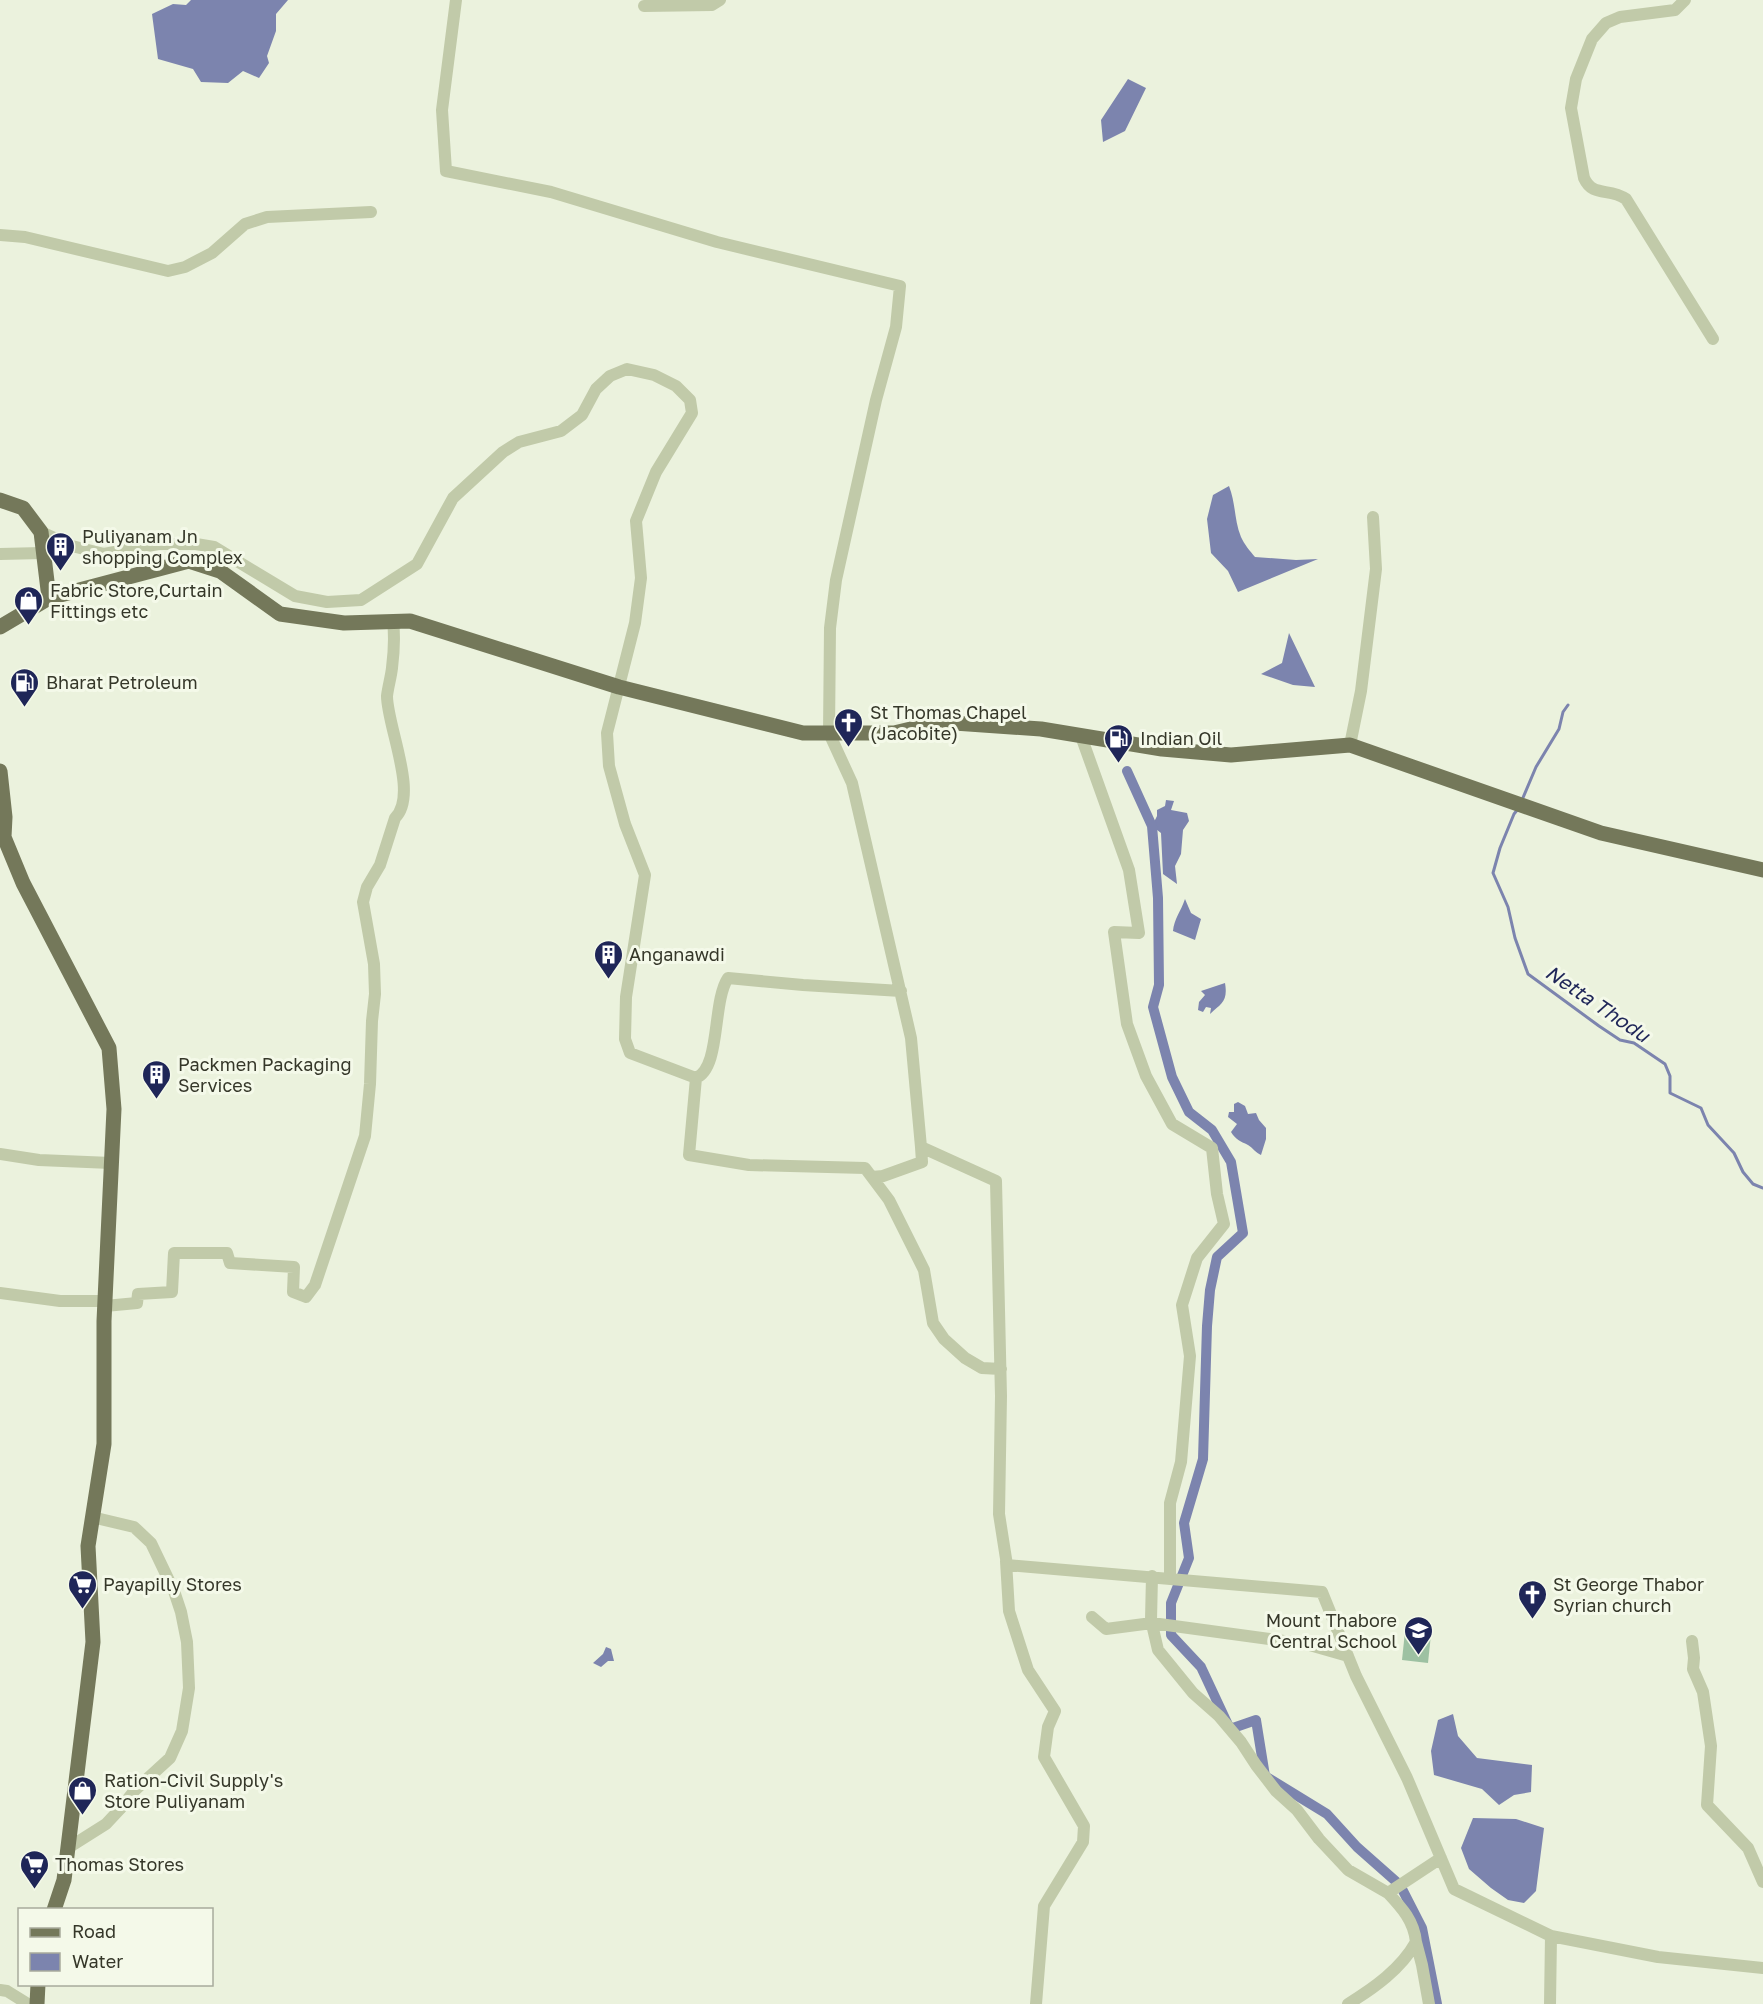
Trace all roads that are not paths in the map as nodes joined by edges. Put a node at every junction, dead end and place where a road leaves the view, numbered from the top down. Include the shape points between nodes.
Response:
1 (456, 0) edge
2 (720, 0) edge
3 (1685, 0) edge
4 (645, 6) dead end
5 (371, 212) dead end
6 (0, 235) edge
7 (1713, 339) dead end
8 (0, 500) edge
9 (1373, 517) dead end
10 (40, 532) junction
11 (0, 554) edge
12 (42, 554) junction
13 (49, 598) junction
14 (393, 621) junction
15 (0, 627) edge
16 (619, 687) junction
17 (829, 733) junction
18 (1081, 736) junction
19 (1350, 745) junction
20 (0, 771) edge
21 (1763, 870) edge
22 (901, 992) junction
23 (696, 1078) junction
24 (921, 1147) junction
25 (0, 1154) edge
26 (111, 1163) junction
27 (872, 1177) junction
28 (0, 1293) edge
29 (105, 1303) junction
30 (1000, 1369) junction
31 (92, 1517) junction
32 (1006, 1561) junction
33 (1152, 1576) junction
34 (1170, 1578) junction
35 (1092, 1617) dead end
36 (1152, 1623) junction
37 (1692, 1641) dead end
38 (1348, 1656) junction
39 (68, 1848) junction
40 (1441, 1858) junction
41 (1763, 1882) edge
42 (1388, 1893) junction
43 (55, 1908) edge
44 (1551, 1936) junction
45 (1416, 1942) junction
46 (1763, 1968) edge
47 (38, 1986) edge
48 (0, 1990) edge
49 (28, 2004) edge
50 (37, 2004) edge
51 (1036, 2004) edge
52 (1348, 2004) edge
53 (1429, 2004) edge
54 (1550, 2004) edge

1 - 17 street via 442,110 446,171 551,192 717,242 900,286 896,327 836,580 830,628
2 - 4 street via 712,5
3 - 7 street via 1675,10 1620,17 1606,23 1592,39 1576,79 1571,108 1588,187 1617,193 1626,199
5 - 6 street via 267,217 245,224 212,254 168,271 25,237
8 - 10 main road via 23,508
9 - 19 street via 1376,569
10 - 12 main road
10 - 16 street via 72,546 105,554 158,544 214,547 295,596 327,602 361,600 417,564 453,498 503,452 519,442 561,432 582,415 596,389 610,376 627,369 654,375 676,386 690,400 692,413 656,472 636,521 641,578 635,623
11 - 12 street
12 - 13 main road
13 - 14 main road via 189,561 220,571 280,614 344,624
13 - 15 main road
14 - 16 main road via 410,621
14 - 29 street via 395,640 387,696 403,772 402,802 363,902 375,994 365,1136 315,1285 306,1297 293,1292 294,1267 230,1263 227,1252 174,1253 172,1292 138,1294 137,1303
16 - 17 main road via 803,733
16 - 23 street via 607,733 609,766 645,875 626,998 625,1039 630,1053
17 - 18 main road via 894,733 940,722 1041,729
17 - 22 street via 852,783
18 - 19 main road via 1231,755
18 - 34 street via 1129,870 1139,933 1114,932 1128,1024 1146,1076 1172,1124 1212,1148 1224,1224 1197,1258 1182,1305 1190,1356 1181,1462 1170,1503
19 - 21 main road via 1601,833
20 - 26 main road via 4,837 23,883 109,1048 114,1109
22 - 23 street via 728,978 707,1070
22 - 24 street via 911,1038
23 - 27 street via 689,1155 749,1165 865,1168
24 - 27 street via 922,1162
24 - 30 street via 996,1181
25 - 26 street
26 - 29 main road
27 - 30 street via 889,1200 924,1270 933,1323 965,1358 982,1368
28 - 29 street
29 - 31 main road via 104,1444
30 - 32 street via 999,1514
31 - 39 main road via 88,1546 93,1642
31 - 39 street via 134,1527 151,1543 181,1612 189,1688 182,1731 170,1758 106,1824
32 - 33 street via 1007,1565
32 - 51 street via 1009,1611 1018,1640 1028,1670 1055,1711 1048,1727 1044,1757 1084,1826 1083,1842 1044,1906
33 - 34 street
33 - 36 street
34 - 38 street via 1322,1592
35 - 36 street via 1106,1629
36 - 38 street via 1306,1644
36 - 42 street via 1158,1650 1241,1742 1276,1791 1348,1870
37 - 41 street via 1693,1670 1703,1692 1711,1746 1707,1805 1748,1848
38 - 40 street
39 - 43 main road via 64,1880
40 - 42 street
40 - 44 street via 1454,1889
42 - 45 street via 1409,1917
44 - 46 street via 1658,1957
44 - 54 street
45 - 52 street via 1402,1963
45 - 53 street
47 - 50 main road
48 - 49 street

